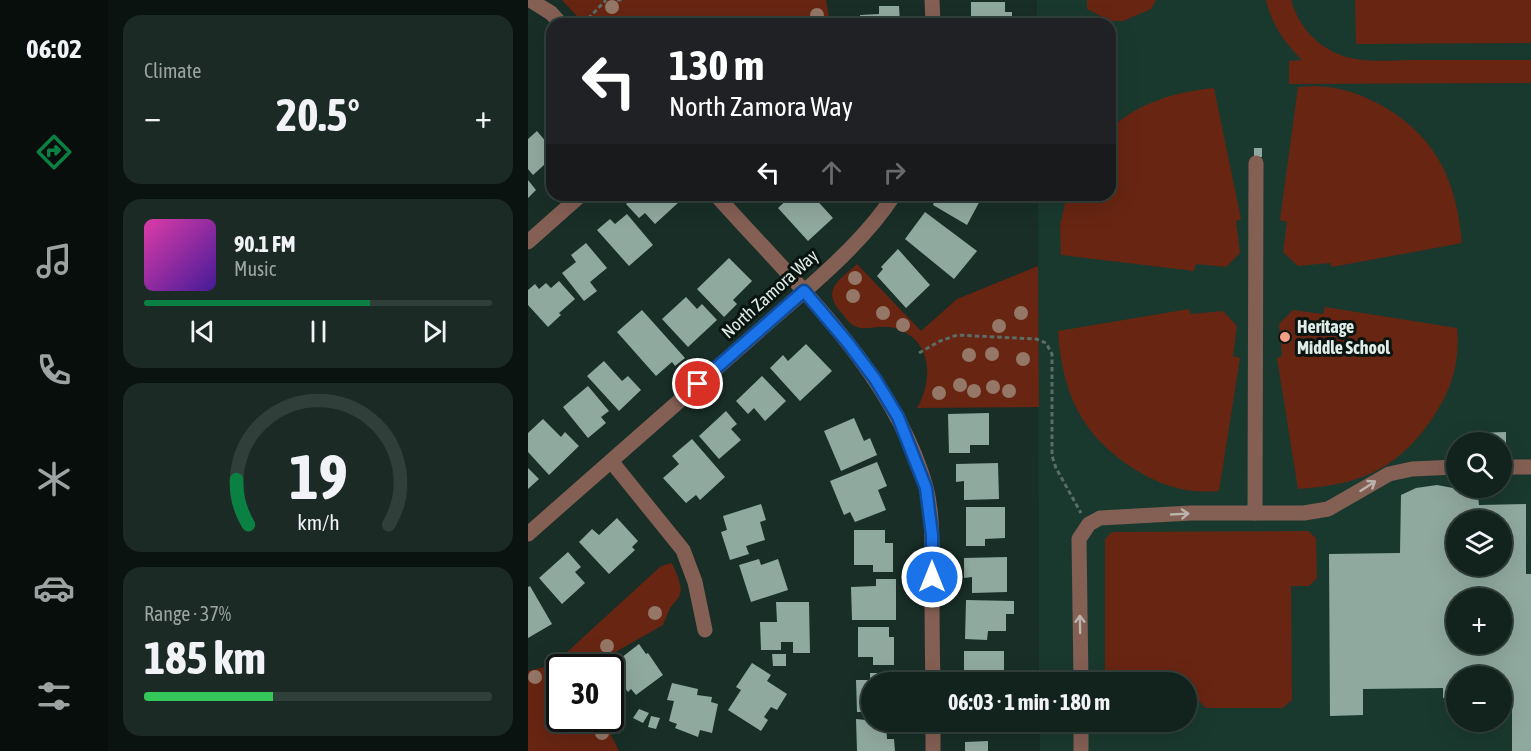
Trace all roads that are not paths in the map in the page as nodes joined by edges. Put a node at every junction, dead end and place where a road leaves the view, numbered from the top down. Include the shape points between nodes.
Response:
1 (530, 0) edge
2 (932, 0) edge
3 (556, 18) edge
4 (933, 18) edge
5 (1256, 163) dead end
6 (574, 201) edge
7 (722, 201) edge
8 (890, 201) edge
9 (528, 242) edge
10 (804, 291) junction
11 (611, 461) junction
12 (1512, 466) edge
13 (1531, 466) edge
14 (1446, 467) edge
15 (1255, 513) junction
16 (528, 534) edge
17 (705, 630) dead end
18 (933, 672) edge
19 (1081, 672) edge
20 (933, 732) edge
21 (1081, 732) edge
22 (933, 751) edge
23 (1082, 751) edge

1 - 3 street
2 - 4 street
5 - 15 street
6 - 9 street
7 - 10 street
8 - 10 street, North Zamora Way via 855,243
10 - 11 street, North Zamora Way
10 - 18 street via 875,379 898,417 926,488 932,535
11 - 16 street, North Zamora Way
11 - 17 street via 683,550 695,582
12 - 13 street
15 -> 14 street via 1328,509 1389,474
19 -> 15 street via 1079,539 1089,524 1100,518
20 - 22 street
21 - 23 street

